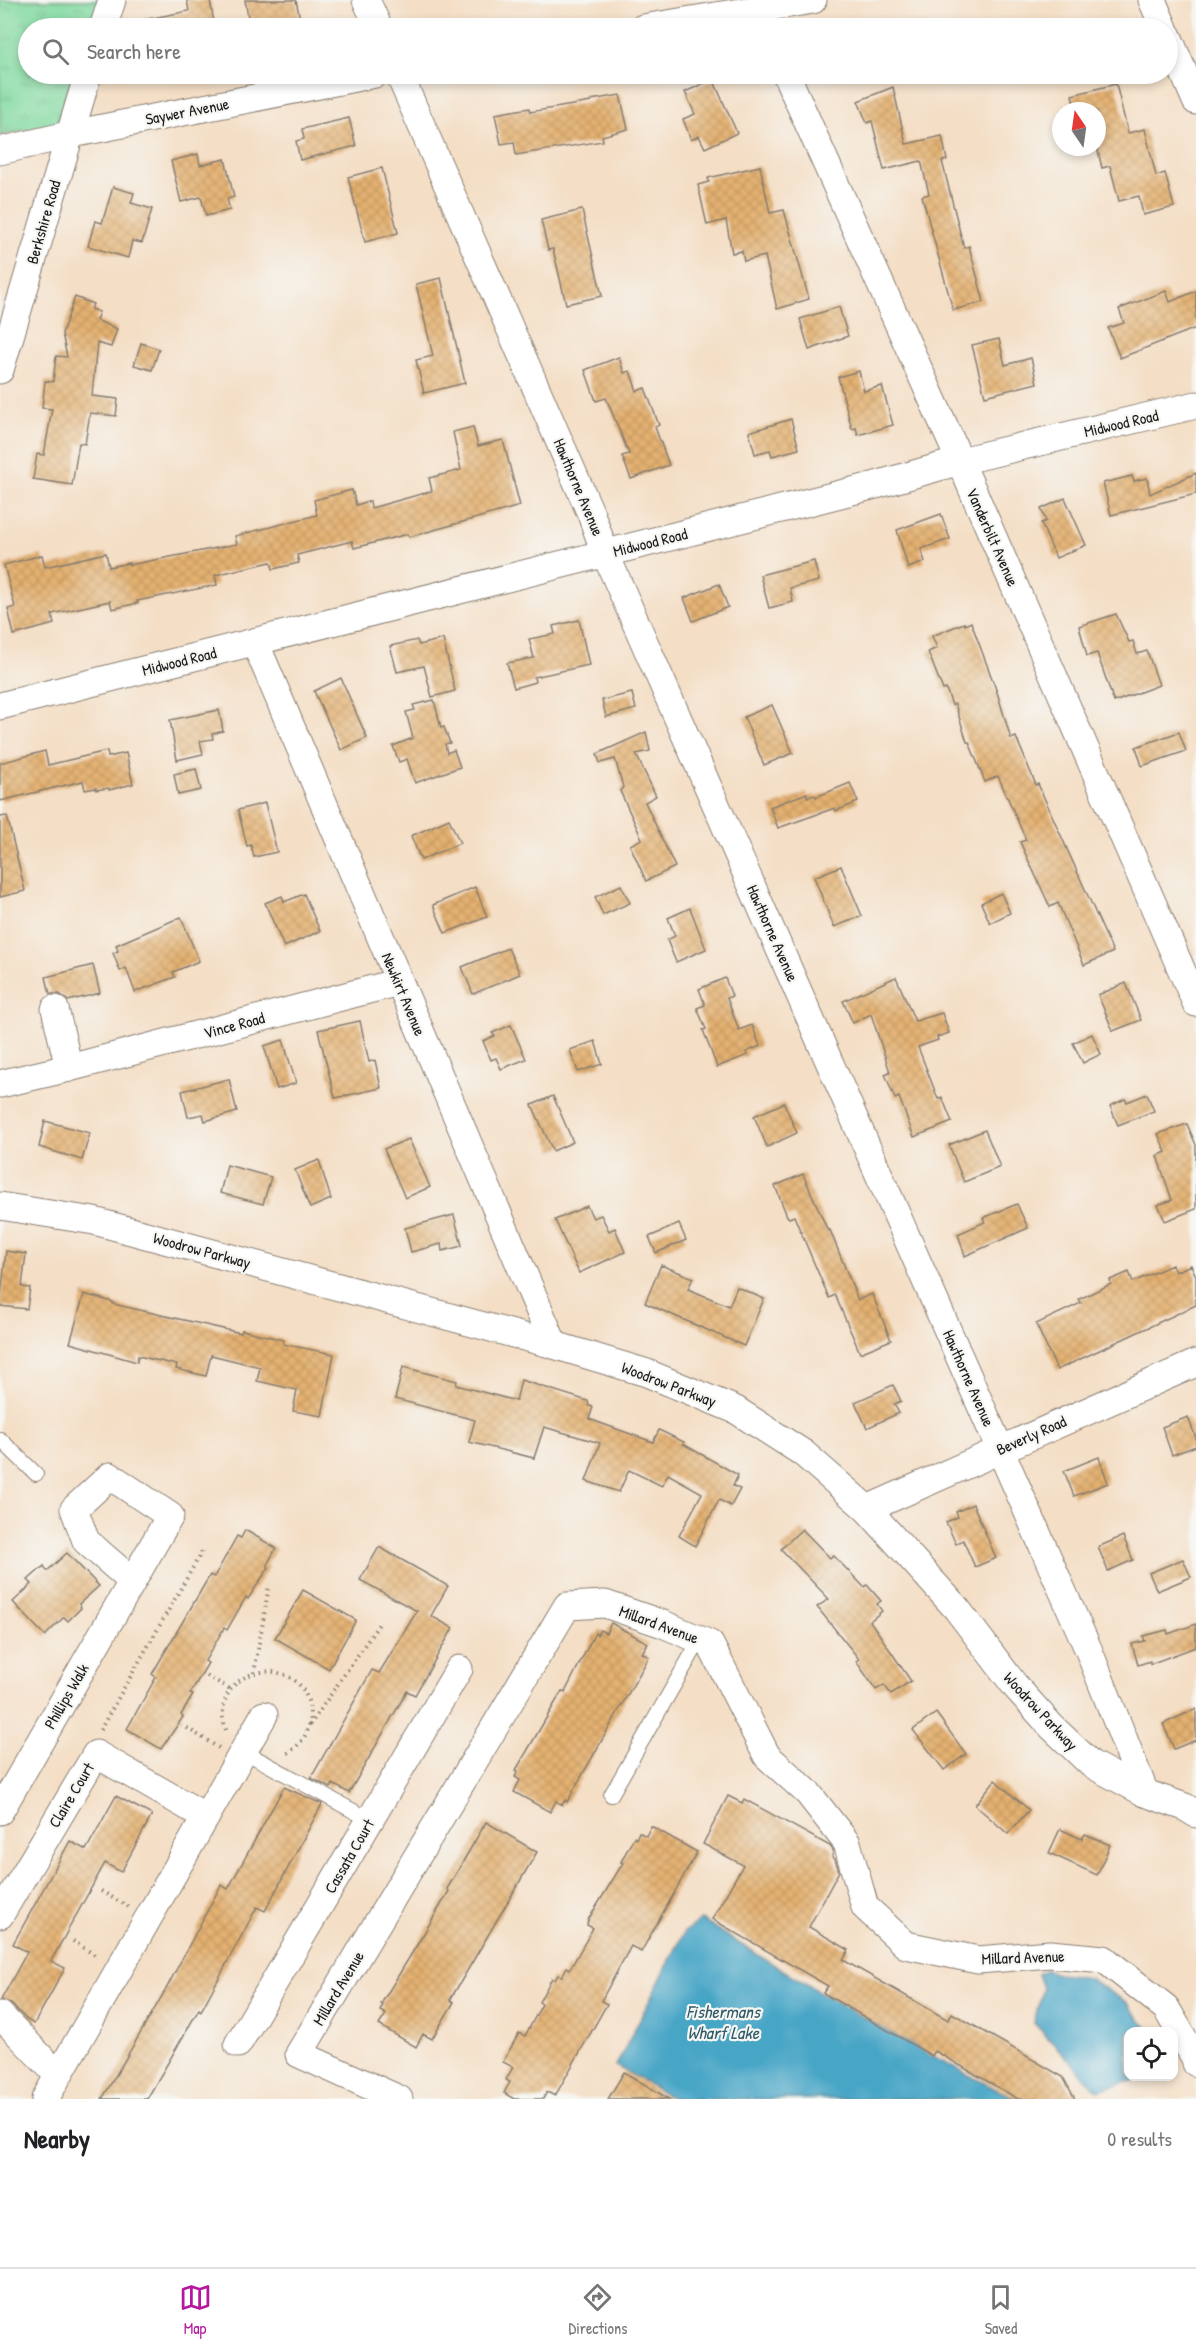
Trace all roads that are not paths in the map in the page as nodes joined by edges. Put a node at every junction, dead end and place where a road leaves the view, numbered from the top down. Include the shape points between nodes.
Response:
1 (366, 0) edge
2 (813, 0) edge
3 (1152, 0) edge
4 (759, 13) edge
5 (374, 18) edge
6 (720, 18) edge
7 (1160, 18) edge
8 (1178, 60) edge
9 (85, 84) edge
10 (325, 84) edge
11 (403, 84) edge
12 (790, 84) edge
13 (1196, 100) edge
14 (69, 135) junction
15 (0, 151) edge
16 (0, 370) edge
17 (1196, 405) edge
18 (960, 461) junction
19 (605, 553) junction
20 (255, 642) junction
21 (0, 706) edge
22 (399, 982) junction
23 (1196, 1003) edge
24 (55, 1009) dead end
25 (69, 1068) junction
26 (0, 1084) edge
27 (0, 1206) edge
28 (554, 1345) junction
29 (1196, 1363) edge
30 (0, 1439) edge
31 (1000, 1449) junction
32 (36, 1474) dead end
33 (867, 1509) junction
34 (132, 1581) dead end
35 (701, 1638) junction
36 (459, 1669) dead end
37 (264, 1715) dead end
38 (232, 1750) junction
39 (1145, 1793) junction
40 (611, 1794) dead end
41 (0, 1811) edge
42 (1196, 1814) edge
43 (206, 1817) junction
44 (370, 1820) junction
45 (0, 1915) edge
46 (0, 2015) edge
47 (238, 2044) dead end
48 (1196, 2063) edge
49 (58, 2075) junction
50 (45, 2099) edge
51 (399, 2099) edge

1 - 5 street
2 - 4 street
3 - 7 street
4 - 6 street
8 - 13 street
9 - 14 street, Berkshire Road
10 - 14 street, Saywer Avenue
11 - 19 street, Hawthorne Avenue
12 - 18 street, Vanderbilt Avenue
14 - 15 street, Saywer Avenue
14 - 16 street, Berkshire Road
17 - 18 street, Midwood Road
18 - 19 street, Midwood Road
18 - 23 street, Vanderbilt Avenue
19 - 20 street, Midwood Road
19 - 31 street, Hawthorne Avenue
20 - 21 street, Midwood Road
20 - 22 street, Newkirt Avenue
22 - 25 street, Vince Road
22 - 28 street, Newkirt Avenue
24 - 25 street
25 - 26 street, Vince Road
27 - 28 street, Woodrow Parkway via 94,1221
28 - 33 street, Woodrow Parkway via 647,1373 736,1410 803,1453
29 - 31 street, Beverly Road
30 - 32 lane
31 - 33 street, Beverly Road
31 - 39 street, Hawthorne Avenue via 1089,1651
33 - 39 street, Woodrow Parkway via 957,1609 1052,1727 1091,1764
34 - 41 street, Phillips Walk
35 - 40 lane
35 - 48 street, Millard Avenue via 710,1644 767,1756 808,1793 846,1843 865,1907 906,1945 978,1960 1050,1954 1104,1959 1166,2008
35 - 51 street, Millard Avenue via 605,1604 567,1606 299,2054
36 - 44 street, Cassata Court
37 - 38 street
38 - 43 street
38 - 44 lane
39 - 42 street, Woodrow Parkway
43 - 45 street, Claire Court via 96,1754
43 - 49 street
44 - 47 street, Cassata Court
46 - 49 street
49 - 50 street

